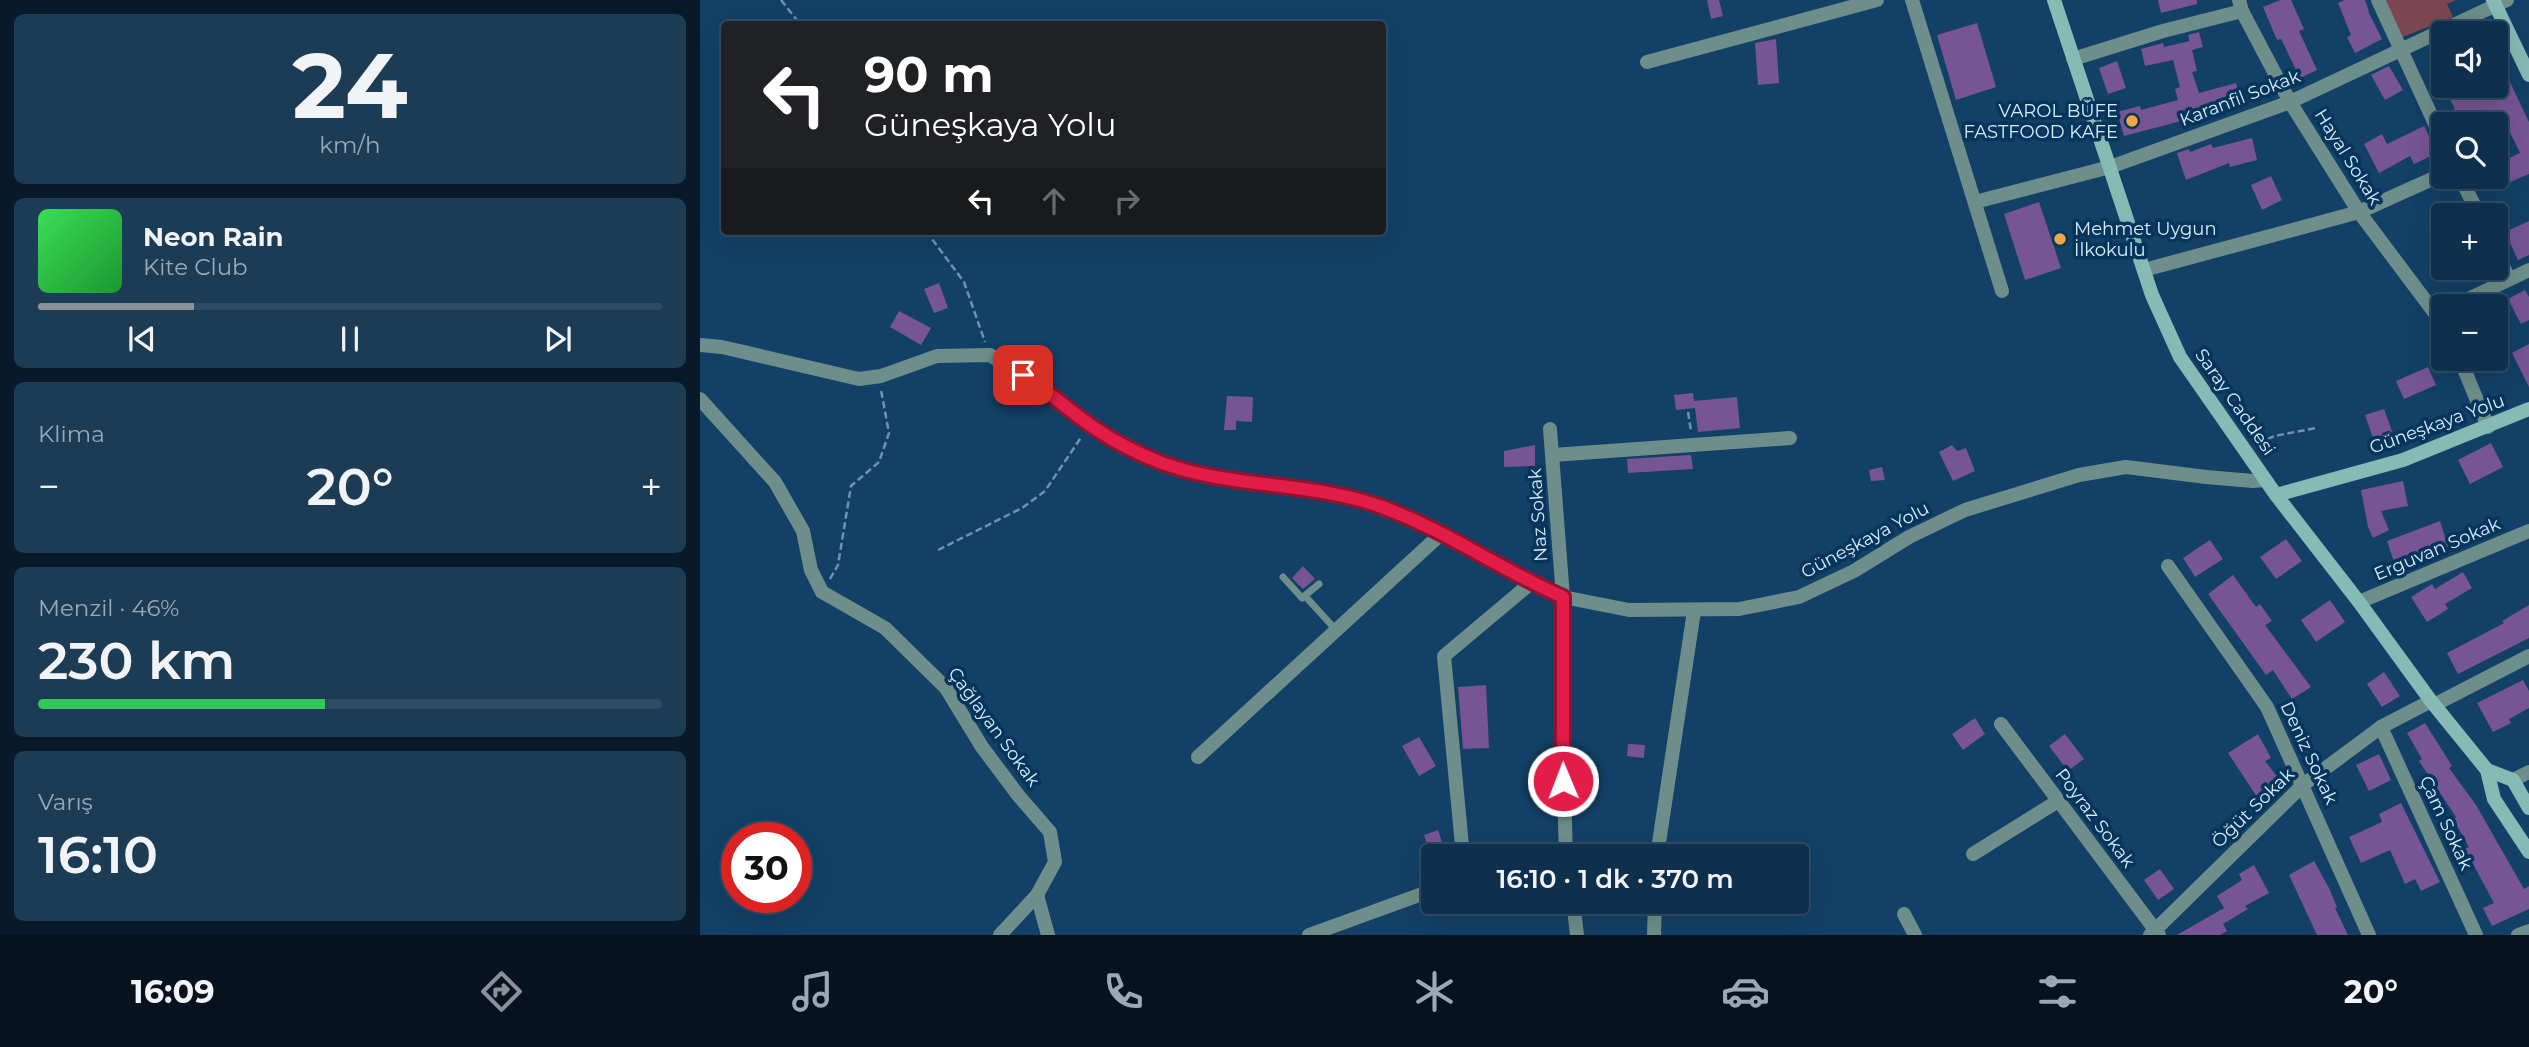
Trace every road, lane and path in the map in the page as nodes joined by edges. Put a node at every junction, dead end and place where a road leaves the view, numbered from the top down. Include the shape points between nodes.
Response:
1 (781, 0) edge
2 (1877, 0) edge
3 (1912, 0) edge
4 (2054, 0) edge
5 (2378, 0) edge
6 (2498, 2) edge
7 (2241, 5) edge
8 (798, 21) edge
9 (2400, 49) junction
10 (2073, 59) junction
11 (1647, 62) dead end
12 (2529, 75) edge
13 (2290, 102) junction
14 (2431, 115) edge
15 (2110, 167) junction
16 (2431, 179) edge
17 (1975, 202) junction
18 (2359, 212) junction
19 (929, 235) edge
20 (2144, 270) junction
21 (2529, 270) edge
22 (2509, 279) joint
23 (2002, 292) dead end
24 (2478, 294) edge
25 (2431, 308) edge
26 (700, 345) edge
27 (990, 355) junction
28 (2465, 371) edge
29 (881, 376) junction
30 (700, 399) edge
31 (2529, 409) edge
32 (1688, 412) dead end
33 (1090, 425) junction
34 (2488, 427) junction
35 (2316, 428) dead end
36 (1550, 429) dead end
37 (1790, 438) dead end
38 (2258, 444) dead end
39 (1693, 445) junction
40 (1552, 455) junction
41 (2265, 480) junction
42 (2276, 495) junction
43 (2529, 531) edge
44 (1442, 533) junction
45 (938, 550) dead end
46 (2168, 566) dead end
47 (1283, 577) dead end
48 (1531, 583) junction
49 (1319, 584) dead end
50 (822, 592) junction
51 (1305, 596) junction
52 (1563, 597) junction
53 (2359, 602) junction
54 (1693, 611) junction
55 (1336, 630) junction
56 (2529, 656) edge
57 (2432, 703) junction
58 (2001, 723) dead end
59 (2381, 727) junction
60 (1198, 757) dead end
61 (2487, 770) junction
62 (2529, 772) edge
63 (2513, 780) junction
64 (2303, 785) junction
65 (2058, 801) junction
66 (2529, 808) edge
67 (1462, 844) edge
68 (1566, 844) edge
69 (1659, 844) edge
70 (2529, 852) edge
71 (1973, 854) dead end
72 (1421, 894) edge
73 (1037, 895) junction
74 (1575, 914) edge
75 (1655, 914) edge
76 (1904, 914) dead end
77 (2529, 931) edge
78 (2155, 933) edge
79 (1000, 935) edge
80 (1048, 935) edge
81 (1309, 935) edge
82 (1577, 935) edge
83 (1654, 935) edge
84 (1915, 935) edge
85 (2370, 935) edge
86 (2476, 935) edge
87 (2518, 935) edge

1 - 8 path
2 - 11 street
3 - 17 street
4 - 10 street, Saray Caddesi
5 - 9 street
6 - 9 street, Karanfil Sokak
6 - 12 street
7 - 10 street
7 - 13 street, Hayal Sokak
9 - 13 street, Karanfil Sokak
9 - 14 street
10 - 15 street, Saray Caddesi
13 - 15 street, Karanfil Sokak
13 - 18 street, Hayal Sokak
15 - 17 street, Karanfil Sokak
15 - 20 street, Saray Caddesi
16 - 18 street
17 - 23 street
18 - 20 street
18 - 25 street, Hayal Sokak
19 - 27 path via 964,282
20 - 41 street, Saray Caddesi via 2180,357
21 - 22 street
22 - 24 street
26 - 29 street via 859,379
27 - 29 street via 936,356
27 - 33 street, Güneşkaya Yolu
28 - 34 street
29 - 50 path via 889,433 879,462 851,486 838,565
30 - 50 street via 775,482 803,531 811,570
31 - 34 street, Güneşkaya Yolu
32 - 39 path
33 - 44 street, Güneşkaya Yolu via 1161,463 1216,478 1343,495
33 - 45 path via 1045,491 1022,508
34 - 42 street, Güneşkaya Yolu via 2403,460
35 - 38 path
36 - 40 street, Naz Sokak
37 - 39 street
39 - 40 street
40 - 52 street, Naz Sokak
41 - 42 street, Saray Caddesi
41 - 54 street, Güneşkaya Yolu via 2126,467 2079,475 1965,510 1798,597 1739,609
42 - 53 street, Saray Caddesi
43 - 53 street, Erguvan Sokak
44 - 48 street, Güneşkaya Yolu
44 - 55 street
46 - 64 street, Deniz Sokak via 2267,707
47 - 51 lane
48 - 52 street, Güneşkaya Yolu
48 - 67 street via 1444,656
49 - 51 lane
50 - 73 street, Çağlayan Sokak via 885,628 946,688 982,747 1050,832 1055,862
51 - 55 lane
52 - 54 street, Güneşkaya Yolu via 1629,610
52 - 68 street, Naz Sokak
53 - 57 street, Saray Caddesi
54 - 69 street
55 - 60 street
56 - 57 street, Öğüt Sokak
57 - 59 street, Öğüt Sokak
57 - 61 street, Saray Caddesi
58 - 65 street, Poyraz Sokak
59 - 64 street, Öğüt Sokak
59 - 86 street, Çam Sokak
61 - 63 street, Saray Caddesi
61 - 70 street, Saray Caddesi via 2494,799
62 - 63 street
63 - 66 street
64 - 78 street, Öğüt Sokak
64 - 85 street, Deniz Sokak
65 - 71 street
65 - 78 street, Poyraz Sokak
72 - 81 street
73 - 79 street, Çağlayan Sokak
73 - 80 street
74 - 82 street
75 - 83 street
76 - 84 street
77 - 87 street

